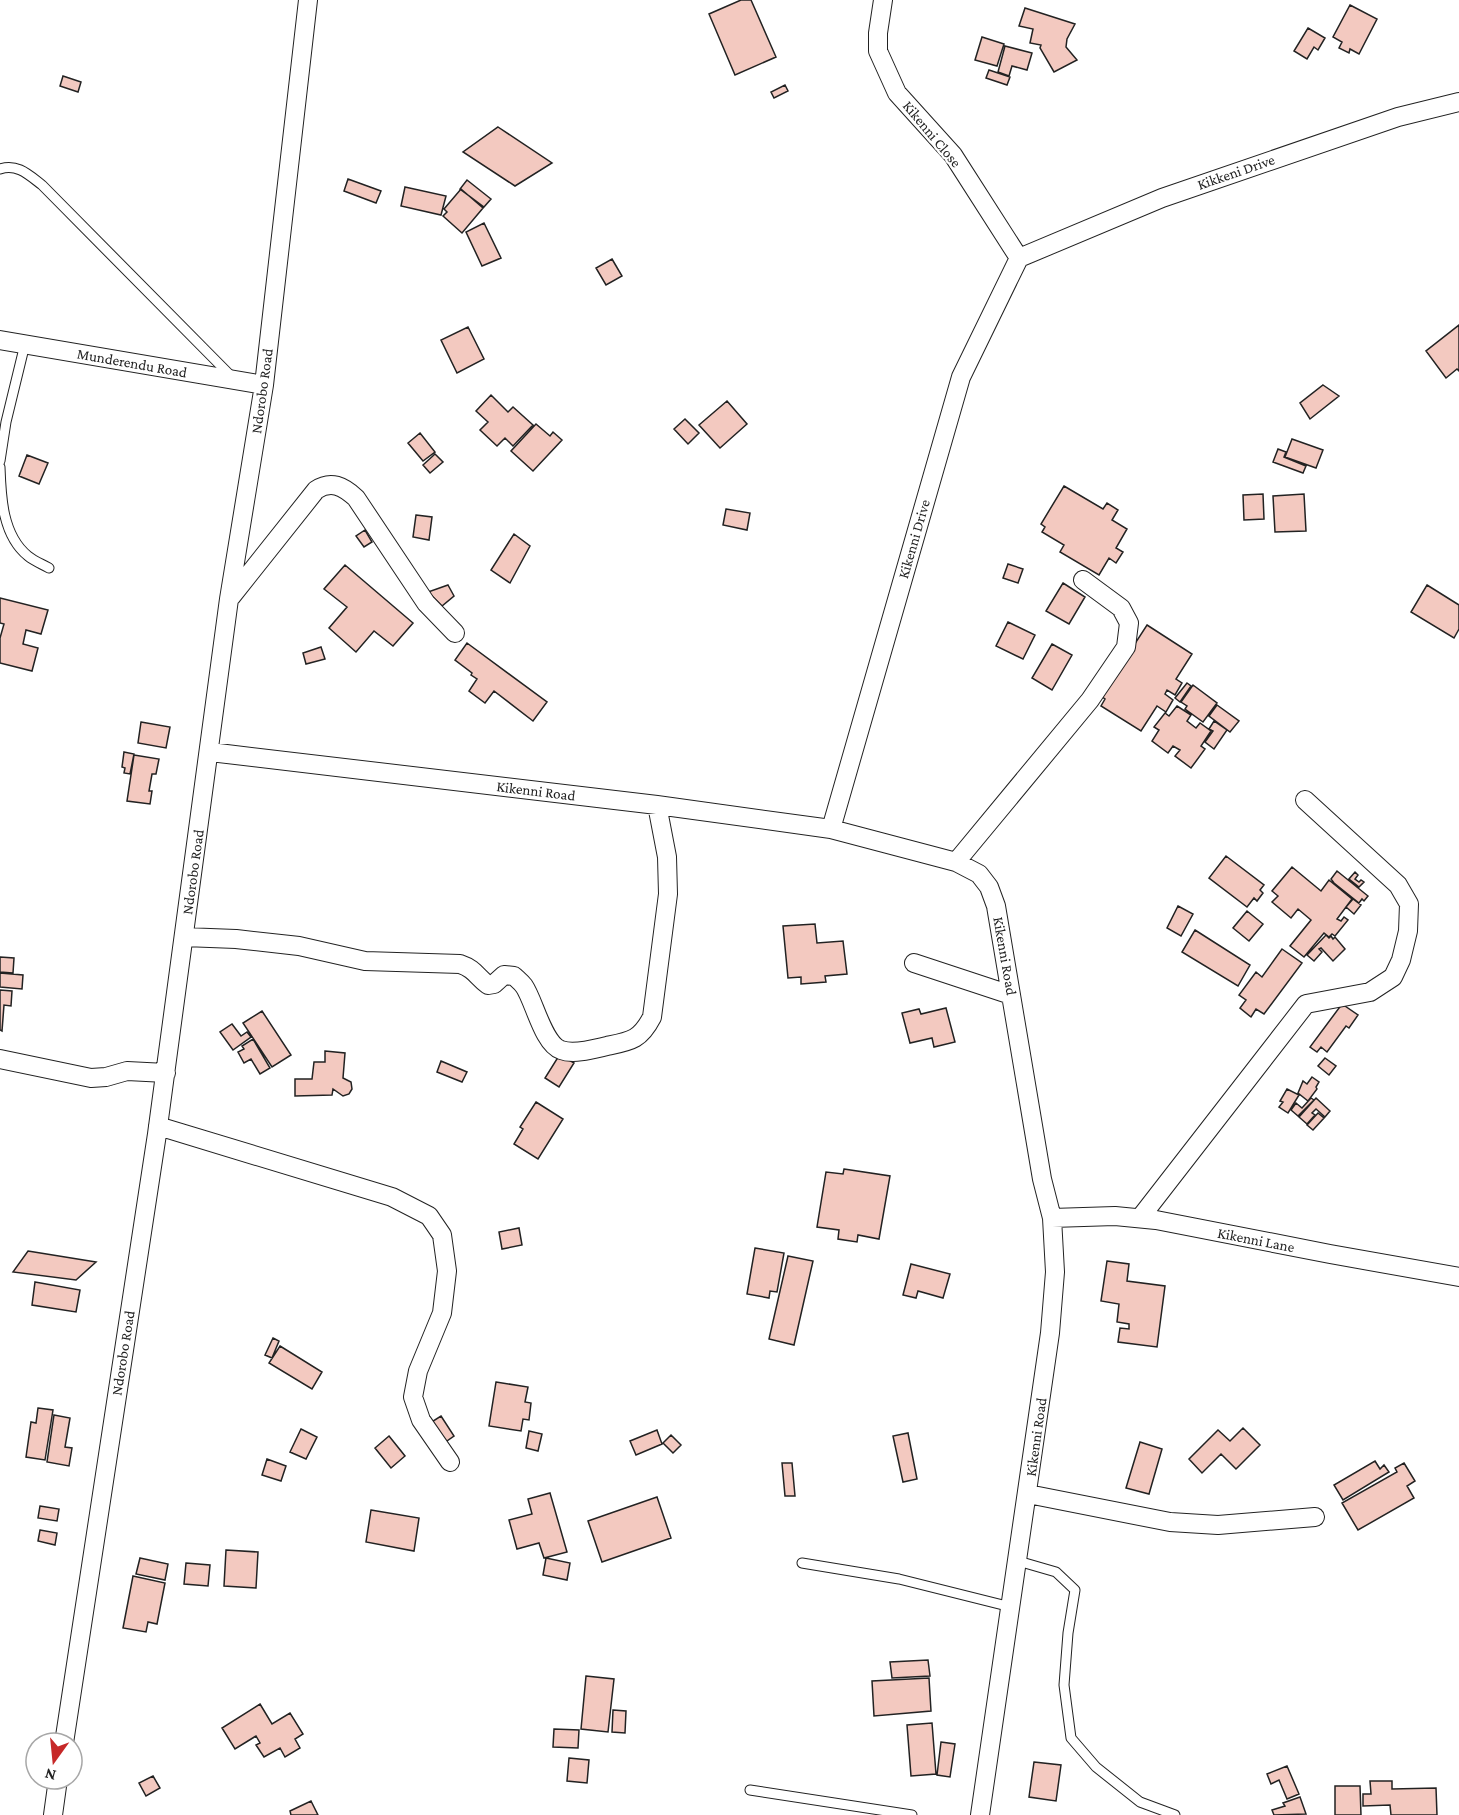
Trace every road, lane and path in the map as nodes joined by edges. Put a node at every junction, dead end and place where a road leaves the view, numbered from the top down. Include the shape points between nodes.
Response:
1 (308, 0) edge
2 (883, 0) edge
3 (1459, 102) edge
4 (0, 169) edge
5 (1019, 258) junction
6 (0, 340) edge
7 (25, 344) junction
8 (236, 380) junction
9 (264, 385) junction
10 (0, 460) edge
11 (0, 467) edge
12 (49, 568) dead end
13 (1083, 580) dead end
14 (230, 598) junction
15 (455, 633) dead end
16 (210, 752) junction
17 (1305, 800) dead end
18 (657, 805) junction
19 (831, 829) junction
20 (956, 862) junction
21 (184, 937) junction
22 (914, 963) dead end
23 (1011, 994) junction
24 (0, 1059) edge
25 (166, 1073) junction
26 (158, 1126) junction
27 (1052, 1218) junction
28 (1140, 1218) junction
29 (1459, 1276) edge
30 (450, 1462) dead end
31 (1028, 1494) junction
32 (1315, 1517) dead end
33 (1018, 1561) junction
34 (802, 1563) dead end
35 (1011, 1607) junction
36 (66, 1731) edge
37 (750, 1790) dead end
38 (56, 1791) edge
39 (53, 1815) edge
40 (912, 1815) edge
41 (980, 1815) edge
42 (1174, 1815) edge

1 - 9 street, Ndorobo Road
2 - 5 street, Kikenni Close via 878,51 897,93 953,155
3 - 5 street, Kikkeni Drive via 1398,117 1162,198
4 - 8 lane via 8,166 24,171 42,185
5 - 19 street, Kikenni Drive via 961,377
6 - 7 street, Munderendu Road
7 - 8 street, Munderendu Road
7 - 10 lane
8 - 9 street, Munderendu Road
9 - 14 street, Ndorobo Road
11 - 12 lane via 1,497 13,538 27,556
13 - 20 street via 1121,608 1130,623 1126,647 1090,700
14 - 15 street via 316,490 333,484 356,498 426,603
14 - 16 street, Ndorobo Road
16 - 18 street, Kikenni Road
16 - 21 street, Ndorobo Road
17 - 28 street via 1398,885 1409,904 1401,960 1393,977 1371,992 1306,1004
18 - 19 street, Kikenni Road
18 - 21 street via 667,857 668,894 652,1017 644,1032 632,1040 561,1051 538,1020 525,986 514,976 504,975 488,985 469,966 460,964 365,961 299,946
19 - 20 street, Kikenni Road
20 - 23 street, Kikenni Road via 979,874 989,887 996,906
21 - 25 street, Ndorobo Road
22 - 23 street
23 - 27 street, Kikenni Road
24 - 25 street via 91,1078 127,1071
25 - 26 street, Ndorobo Road
26 - 30 street via 392,1197 429,1216 442,1235 447,1271 442,1313 418,1371 412,1397 421,1420
26 - 36 street, Ndorobo Road
27 - 28 street, Kikenni Lane
27 - 31 street, Kikenni Road via 1055,1272 1050,1334
28 - 29 street, Kikenni Lane
31 - 32 street via 1170,1522 1218,1525
31 - 33 street, Kikenni Road
33 - 35 street, Kikenni Road
33 - 42 lane via 1056,1572 1075,1590 1064,1685 1071,1738 1096,1767 1140,1802
34 - 35 lane via 899,1579
35 - 41 street, Kikenni Road
37 - 40 lane
38 - 39 street

